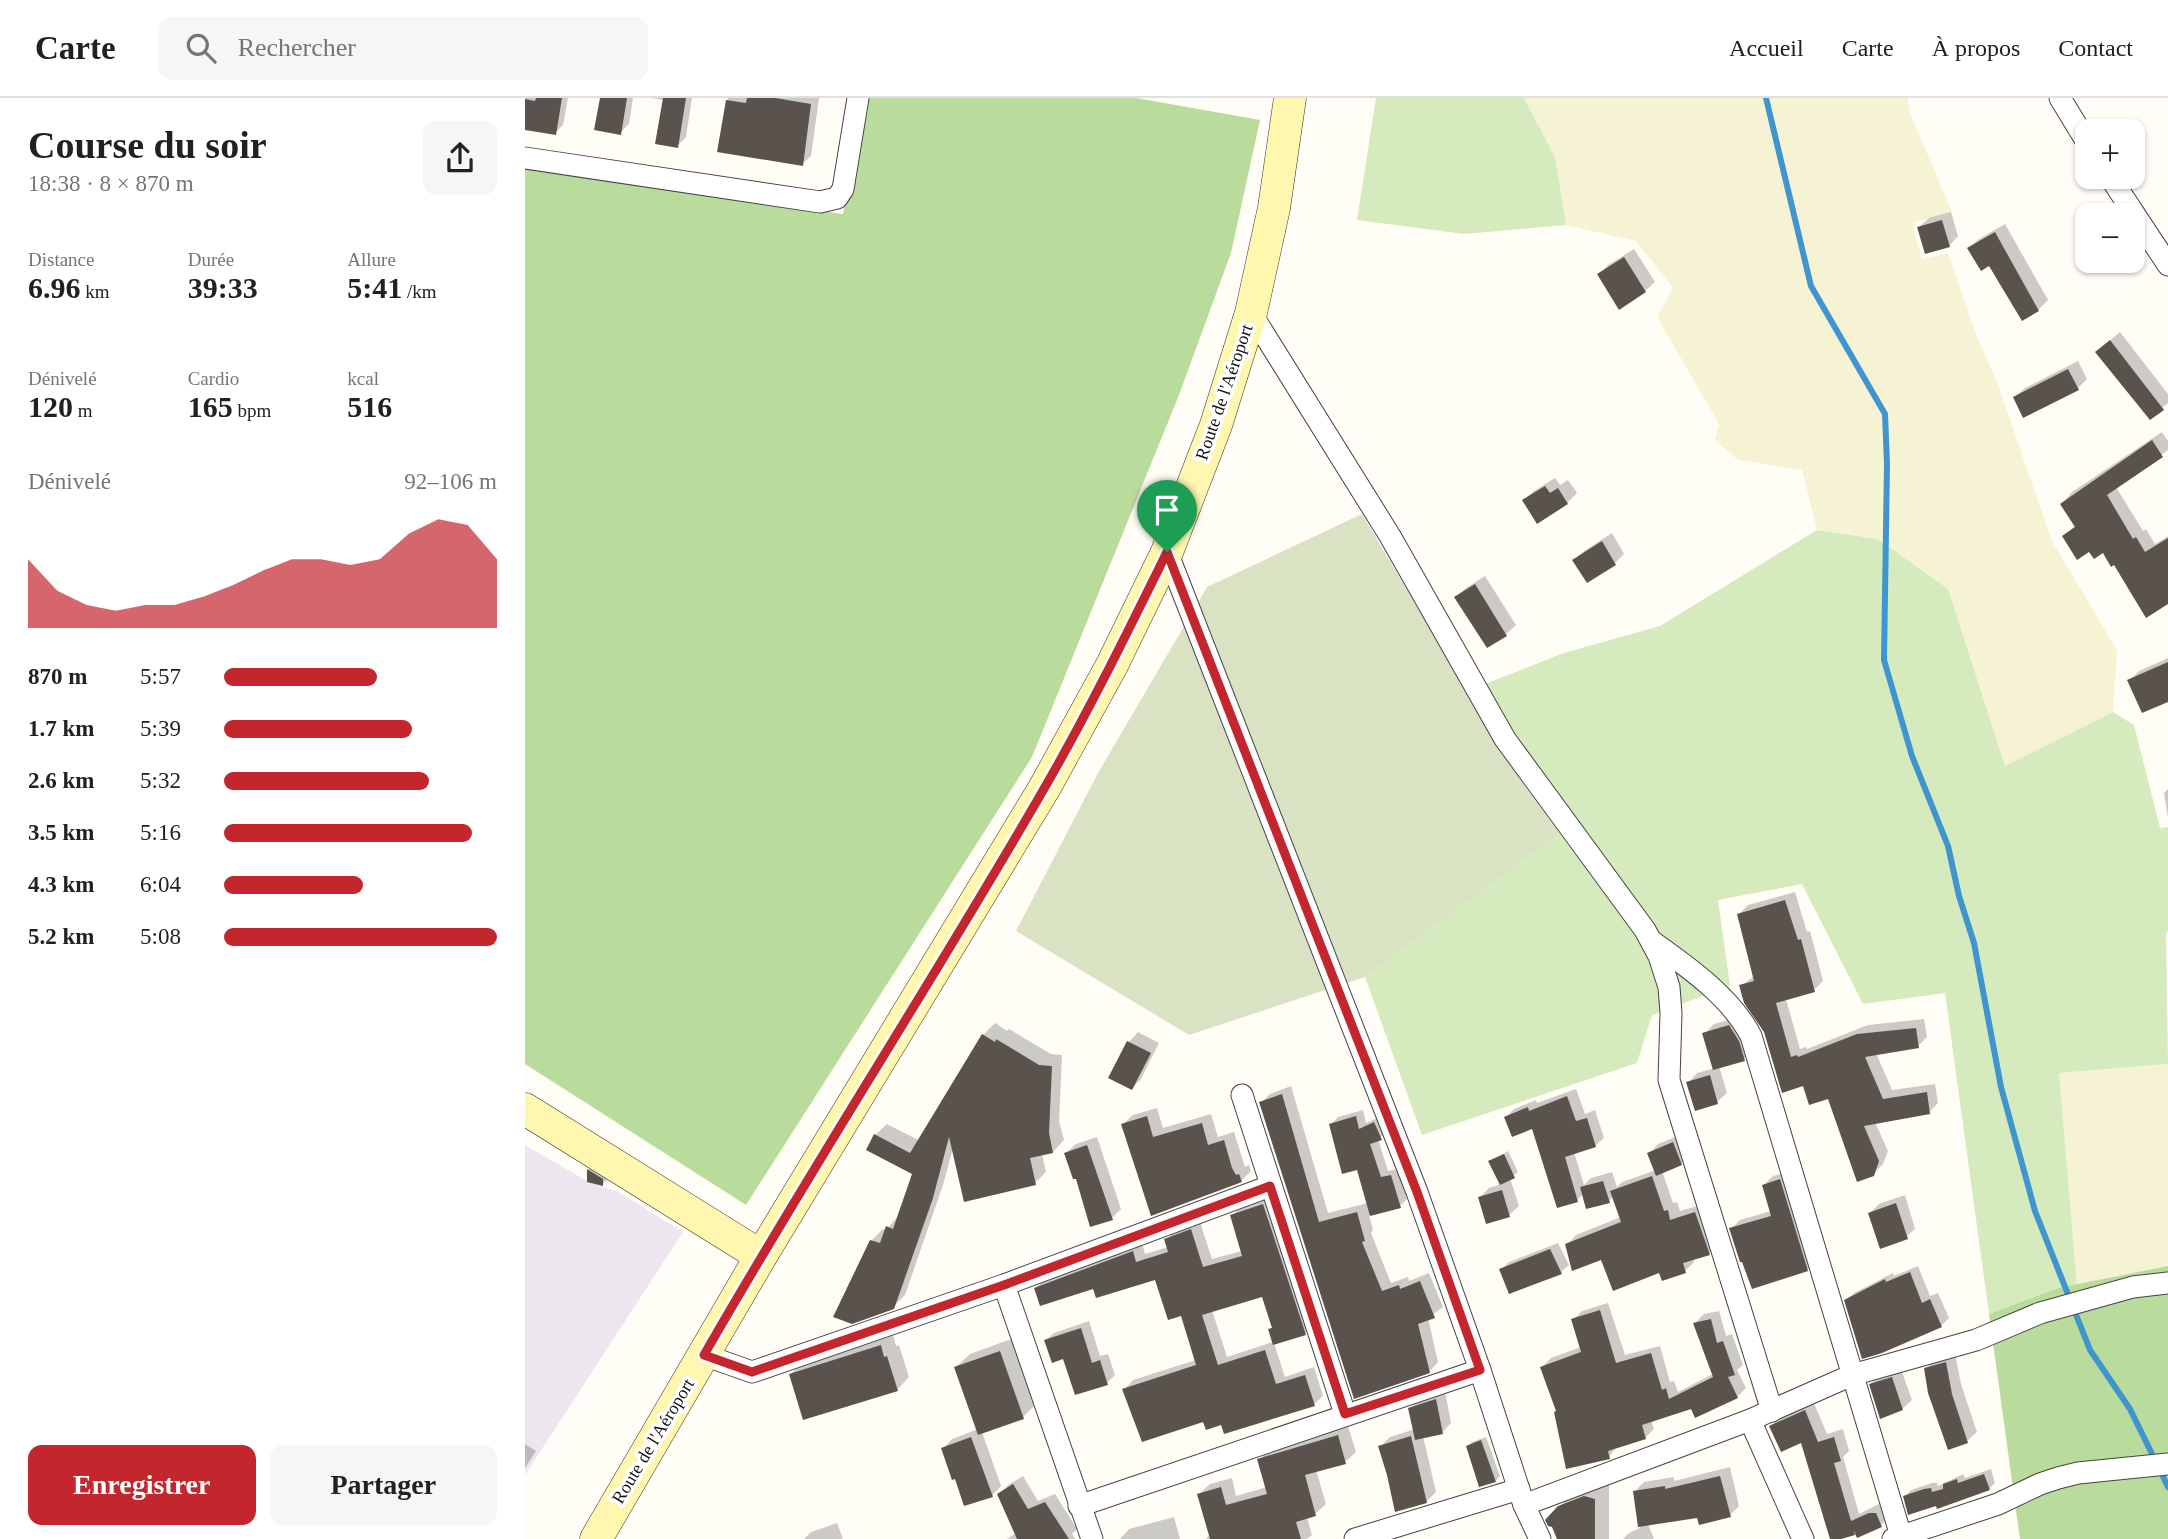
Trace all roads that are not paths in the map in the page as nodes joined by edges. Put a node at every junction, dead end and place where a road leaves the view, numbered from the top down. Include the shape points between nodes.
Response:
1 (858, 98) edge
2 (1290, 98) edge
3 (2060, 98) edge
4 (2075, 123) edge
5 (525, 158) edge
6 (2118, 189) edge
7 (2168, 265) edge
8 (1251, 313) junction
9 (1167, 552) junction
10 (1651, 940) junction
11 (1242, 1095) dead end
12 (525, 1109) edge
13 (1270, 1186) junction
14 (761, 1256) junction
15 (2168, 1283) edge
16 (1004, 1285) junction
17 (704, 1355) junction
18 (1480, 1370) junction
19 (1851, 1375) junction
20 (1772, 1411) junction
21 (1345, 1414) junction
22 (1749, 1420) junction
23 (2168, 1464) edge
24 (1521, 1497) junction
25 (1080, 1506) junction
26 (1897, 1537) edge
27 (596, 1539) edge
28 (1092, 1539) edge
29 (1355, 1539) edge
30 (1540, 1539) edge
31 (1803, 1539) edge

1 - 5 street via 843,189 837,198 820,202
2 - 8 main road, Route de l'Aéroport via 1274,208
3 - 4 street
6 - 7 street
8 - 9 main road, Route de l'Aéroport via 1216,425
8 - 10 street via 1390,536 1505,739
9 - 14 main road, Route de l'Aéroport via 1045,787
9 - 18 street via 1417,1192
10 - 19 street via 1724,1000 1751,1036
10 - 20 street via 1669,987 1669,1080
11 - 13 street
12 - 14 main road
13 - 16 street
13 - 21 street
14 - 17 main road, Route de l'Aéroport
15 - 19 street via 2133,1287 2041,1313 1976,1340
16 - 17 street via 752,1372
16 - 25 street
17 - 27 main road, Route de l'Aéroport
18 - 21 street
18 - 24 street
19 - 20 street
19 - 26 street
20 - 22 street
21 - 25 street
22 - 24 street
22 - 31 street
23 - 26 street via 2058,1478 1998,1504
24 - 29 street
24 - 30 street
25 - 28 street

